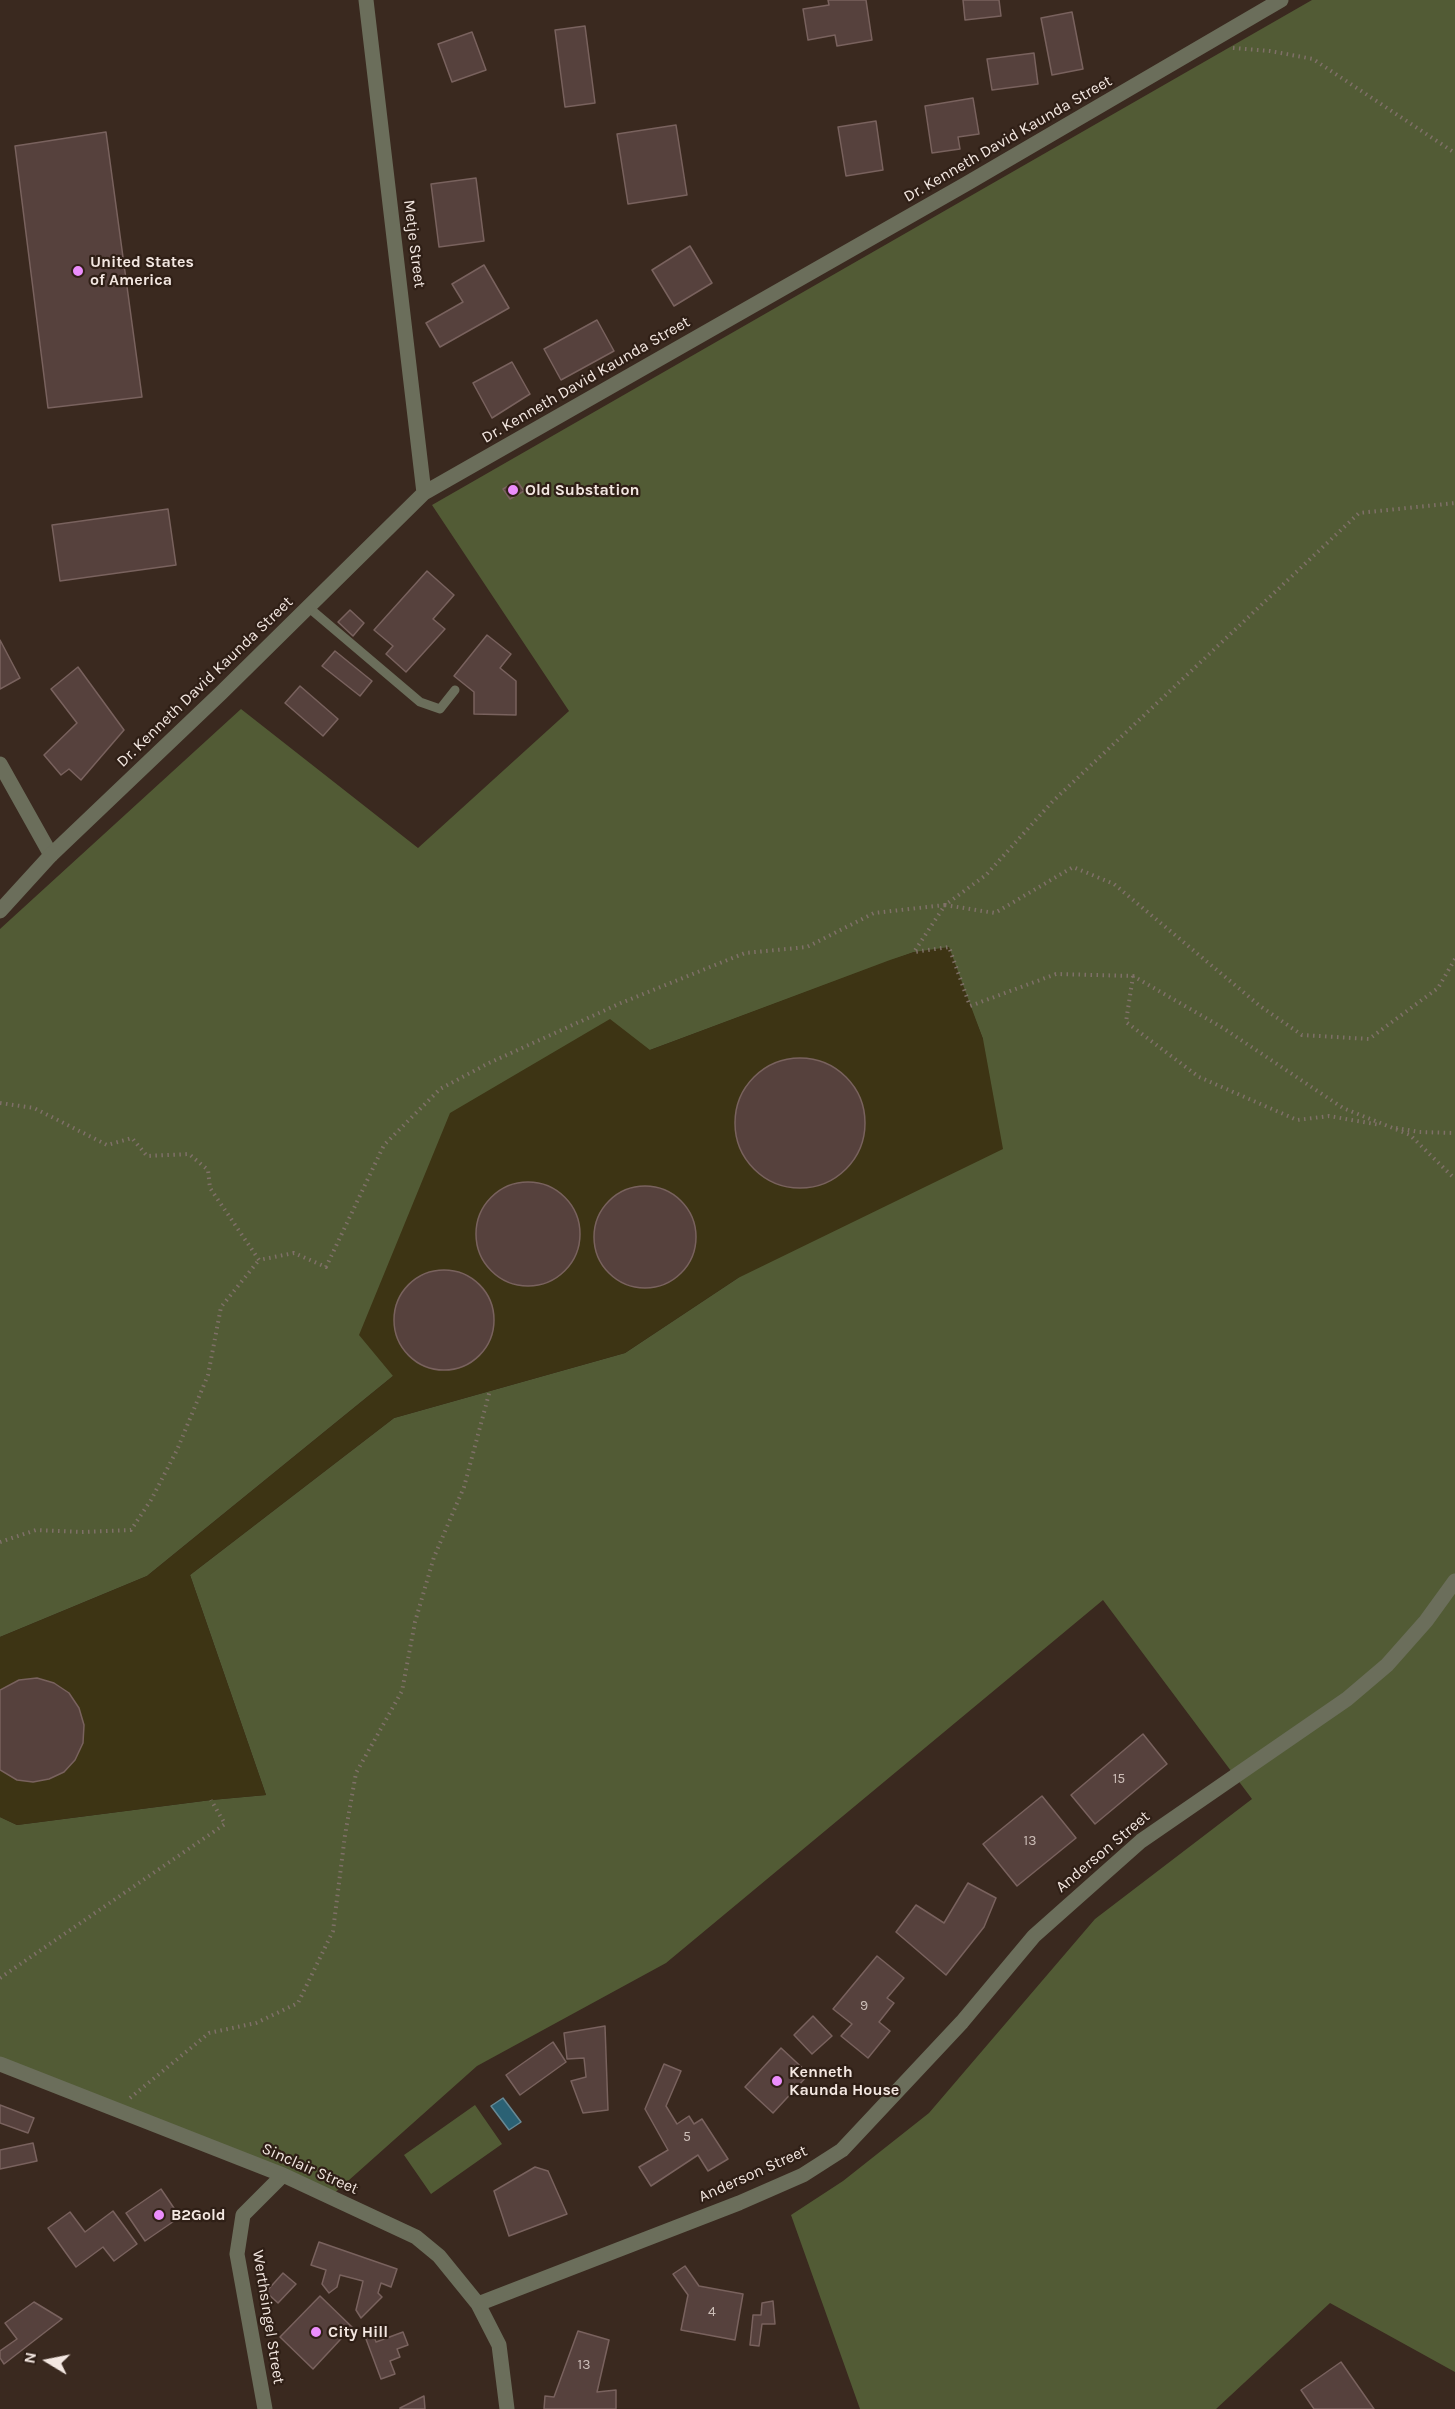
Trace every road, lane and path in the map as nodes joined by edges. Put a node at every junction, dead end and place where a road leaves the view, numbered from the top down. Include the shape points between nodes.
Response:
1 (366, 0) edge
2 (1281, 0) edge
3 (1206, 45) junction
4 (1455, 153) edge
5 (424, 493) junction
6 (1455, 503) edge
7 (308, 607) junction
8 (455, 690) dead end
9 (0, 764) edge
10 (51, 855) junction
11 (945, 905) junction
12 (0, 911) edge
13 (1455, 959) edge
14 (1133, 976) junction
15 (0, 1103) edge
16 (1388, 1126) junction
17 (1455, 1133) edge
18 (1455, 1179) edge
19 (259, 1260) junction
20 (490, 1390) dead end
21 (0, 1542) edge
22 (1455, 1581) edge
23 (211, 1800) dead end
24 (0, 1978) edge
25 (0, 2064) edge
26 (116, 2110) junction
27 (283, 2175) junction
28 (478, 2304) junction
29 (265, 2409) edge
30 (507, 2409) edge

1 - 5 street, Metje Street
2 - 3 street, Dr. Kenneth David Kaunda Street
3 - 4 path via 1313,59
3 - 5 street, Dr. Kenneth David Kaunda Street
5 - 7 street, Dr. Kenneth David Kaunda Street
6 - 11 path via 1359,513 1069,786 986,874
7 - 8 lane via 420,702 440,709
7 - 10 street, Dr. Kenneth David Kaunda Street
9 - 10 street
10 - 12 street, Dr. Kenneth David Kaunda Street
11 - 13 path via 995,913 1073,867 1114,884 1251,999 1302,1035 1370,1039 1438,988
11 - 14 path via 914,952 949,947 970,1006 1056,974
11 - 19 path via 874,913 807,946 745,953 621,1002 489,1063 440,1089 384,1145 326,1267 294,1253
14 - 16 path via 1223,1028 1343,1108
14 - 16 path via 1126,1022 1198,1077 1297,1120 1329,1116
15 - 19 path via 34,1108 107,1145 132,1138 147,1156 189,1154 208,1170 210,1188
16 - 17 path
16 - 18 path via 1410,1135
19 - 21 path via 221,1307 208,1375 177,1450 131,1530 36,1530
20 - 26 path via 464,1488 434,1557 415,1622 402,1691 356,1773 333,1931 298,2003 256,2023 209,2033
22 - 28 street, Anderson Street via 1387,1665 1347,1699 1141,1841 1034,1936 962,2022 842,2150 803,2175 739,2203
23 - 24 path via 225,1824
25 - 26 street, Sinclair Street
26 - 27 street, Sinclair Street
27 - 28 street, Sinclair Street via 416,2237 439,2256
27 - 29 street, Werthsingel Street via 243,2215 237,2254
28 - 30 street, Sinclair Street via 499,2345

